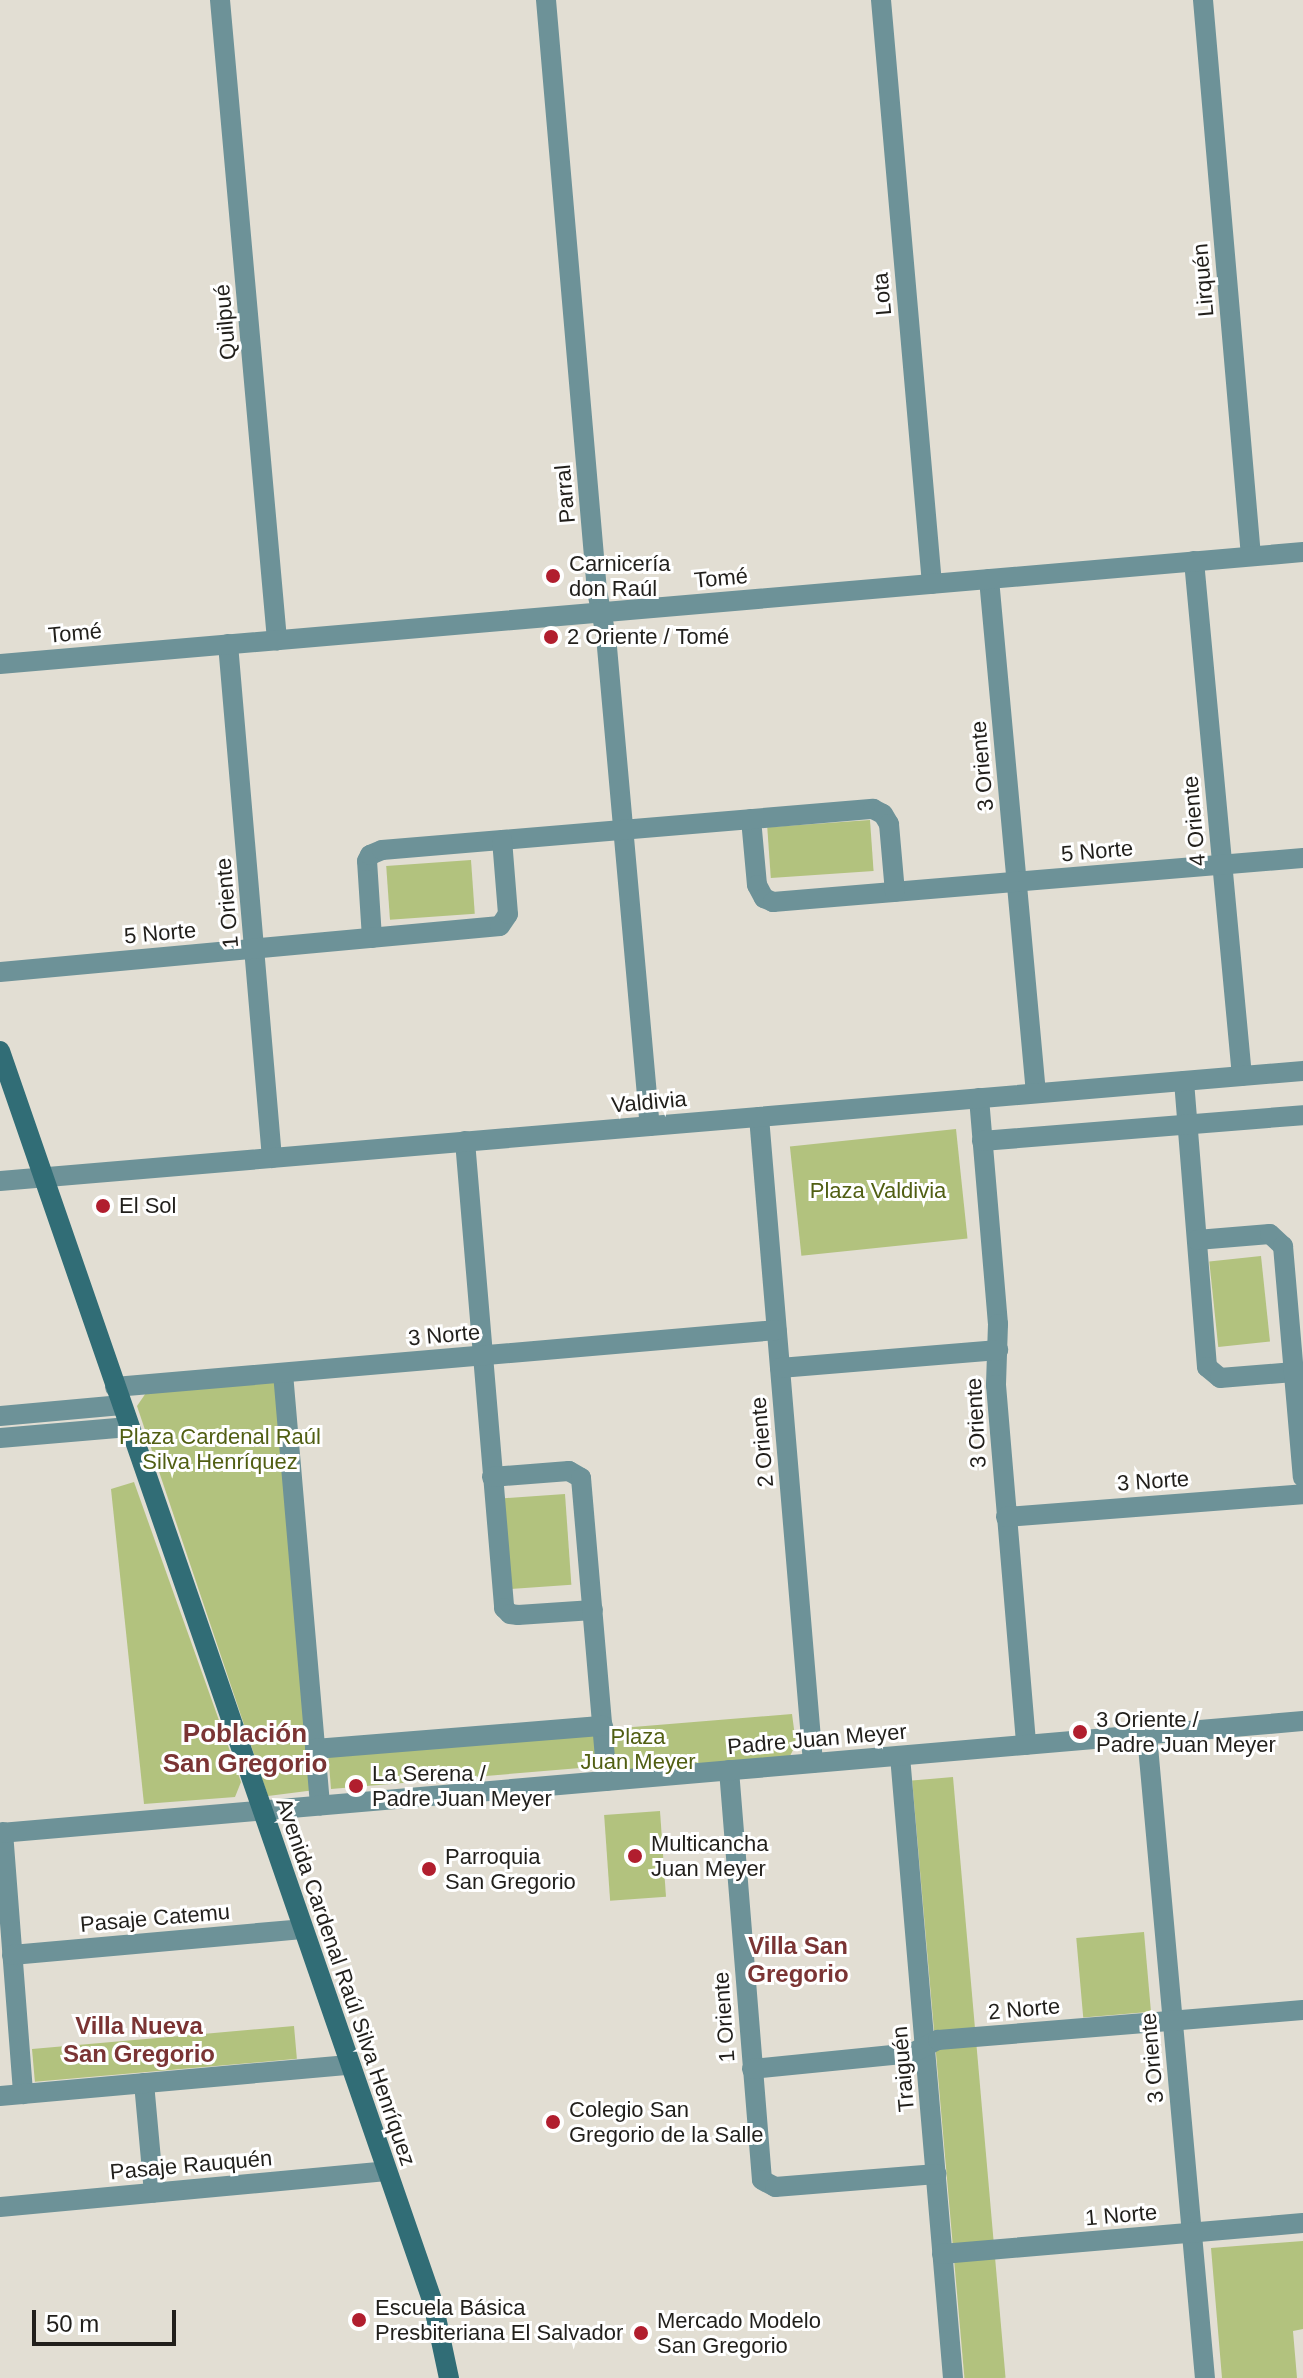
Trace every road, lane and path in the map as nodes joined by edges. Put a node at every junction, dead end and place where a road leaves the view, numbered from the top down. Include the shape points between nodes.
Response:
1 (220, 0) edge
2 (546, 0) edge
3 (881, 0) edge
4 (1203, 0) edge
5 (1303, 552) edge
6 (1251, 556) junction
7 (1194, 561) junction
8 (989, 579) junction
9 (932, 584) junction
10 (601, 612) junction
11 (277, 640) junction
12 (228, 644) junction
13 (0, 664) edge
14 (751, 819) junction
15 (623, 830) junction
16 (502, 840) junction
17 (1303, 858) edge
18 (1222, 864) junction
19 (1017, 882) junction
20 (895, 892) junction
21 (372, 938) junction
22 (255, 949) junction
23 (0, 972) edge
24 (0, 1051) edge
25 (1303, 1071) edge
26 (1242, 1076) junction
27 (1184, 1081) junction
28 (1036, 1093) junction
29 (979, 1098) junction
30 (1303, 1115) edge
31 (759, 1117) junction
32 (1187, 1125) junction
33 (650, 1126) junction
34 (465, 1141) junction
35 (982, 1141) junction
36 (272, 1158) junction
37 (43, 1177) junction
38 (0, 1181) edge
39 (1197, 1240) junction
40 (777, 1330) junction
41 (998, 1350) junction
42 (483, 1355) junction
43 (780, 1368) junction
44 (1294, 1372) junction
45 (283, 1373) junction
46 (118, 1396) junction
47 (0, 1416) edge
48 (129, 1427) junction
49 (0, 1438) edge
50 (492, 1477) junction
51 (1303, 1477) edge
52 (1303, 1494) edge
53 (1006, 1517) junction
54 (593, 1610) junction
55 (1303, 1721) edge
56 (603, 1726) junction
57 (1147, 1735) junction
58 (1026, 1745) junction
59 (315, 1749) junction
60 (900, 1756) junction
61 (813, 1763) junction
62 (729, 1770) junction
63 (607, 1781) junction
64 (320, 1805) junction
65 (261, 1810) junction
66 (2, 1832) edge
67 (302, 1929) junction
68 (12, 1955) junction
69 (1303, 2010) edge
70 (1173, 2020) junction
71 (925, 2047) junction
72 (349, 2065) junction
73 (752, 2069) junction
74 (144, 2083) junction
75 (23, 2094) junction
76 (0, 2096) edge
77 (386, 2171) junction
78 (936, 2174) junction
79 (154, 2193) junction
80 (0, 2207) edge
81 (1303, 2223) edge
82 (1192, 2233) junction
83 (942, 2254) junction
84 (443, 2338) junction
85 (449, 2378) edge
86 (462, 2378) edge
87 (953, 2378) edge
88 (1205, 2378) edge

1 - 11 street, Quilpué
2 - 10 street, Parral
3 - 9 street, Lota
4 - 6 street, Lirquén
5 - 6 street, Tomé
6 - 7 street, Tomé
7 - 8 street, Tomé
7 - 18 street, 4 Oriente
8 - 9 street, Tomé
8 - 19 street, 3 Oriente
9 - 10 street, Tomé
10 - 11 street, Tomé
10 - 15 street, Parral
11 - 12 street, Tomé
12 - 13 street, Tomé
12 - 22 street, 1 Oriente
14 - 15 street
14 - 20 street via 878,811 889,824
14 - 20 street, 5 Norte via 757,885 768,901
15 - 16 street
15 - 33 street, Parral
16 - 21 street via 370,855
16 - 21 street, 5 Norte via 508,914 504,923
17 - 18 street, 5 Norte
18 - 19 street, 5 Norte
18 - 26 street, 4 Oriente
19 - 20 street, 5 Norte
19 - 28 street, 3 Oriente
21 - 22 street, 5 Norte
22 - 23 street, 5 Norte
22 - 36 street, 1 Oriente
24 - 37 main road, Avenida Cardenal Raúl Silva Henríquez
25 - 26 street, Valdivia
26 - 27 street, Valdivia
27 - 28 street, Valdivia
27 - 32 street
28 - 29 street, Valdivia
29 - 31 street, Valdivia
29 - 35 street, 3 Oriente
30 - 32 street
31 - 33 street, Valdivia
31 - 40 street, 2 Oriente
32 - 35 street
32 - 39 street
33 - 34 street, Valdivia
34 - 36 street, Valdivia
34 - 42 street
35 - 41 street, 3 Oriente
36 - 37 street, Valdivia
37 - 38 street, Valdivia
37 - 46 main road, Avenida Cardenal Raúl Silva Henríquez
39 - 44 street via 1265,1234 1281,1242
39 - 44 street via 1209,1371 1220,1378
40 - 42 street, 3 Norte
40 - 43 street, 2 Oriente
41 - 43 street
41 - 53 street, 3 Oriente
42 - 45 street, 3 Norte
42 - 50 street
43 - 61 street, 2 Oriente
44 - 51 street
45 - 46 street, 3 Norte
45 - 59 street, Avenida Cardenal Raúl Silva Henríquez
46 - 47 street, 3 Norte
46 - 48 main road, Avenida Cardenal Raúl Silva Henríquez
48 - 49 street
48 - 65 main road, Avenida Cardenal Raúl Silva Henríquez
50 - 54 street via 507,1612
50 - 54 street via 578,1474
52 - 53 street, 3 Norte
53 - 58 street, 3 Oriente
54 - 56 street
55 - 57 street, Padre Juan Meyer
56 - 59 street
56 - 63 street
57 - 58 street, Padre Juan Meyer
57 - 70 street, 3 Oriente
58 - 60 street, Padre Juan Meyer
59 - 64 street, Avenida Cardenal Raúl Silva Henríquez
60 - 61 street, Padre Juan Meyer
60 - 71 street, Traiguén
61 - 62 street, Padre Juan Meyer
62 - 63 street, Padre Juan Meyer
62 - 73 street, 1 Oriente
63 - 64 street, Padre Juan Meyer
64 - 65 street, Padre Juan Meyer
65 - 66 street, Padre Juan Meyer
65 - 67 main road, Avenida Cardenal Raúl Silva Henríquez
66 - 68 street
67 - 68 street, Pasaje Catemu
67 - 72 main road, Avenida Cardenal Raúl Silva Henríquez
68 - 75 street
69 - 70 street, 2 Norte
70 - 71 street, 2 Norte via 938,2040
70 - 82 street, 3 Oriente
71 - 73 street, 2 Norte via 912,2053
71 - 78 street, Traiguén
72 - 74 street
72 - 77 main road, Avenida Cardenal Raúl Silva Henríquez
73 - 78 street, 1 Oriente via 761,2175 770,2187
74 - 75 street
74 - 79 street
75 - 76 street
77 - 79 street, Pasaje Rauquén
77 - 84 main road, Avenida Cardenal Raúl Silva Henríquez
78 - 83 street, Traiguén
79 - 80 street, Pasaje Rauquén
81 - 82 street, 1 Norte
82 - 83 street, 1 Norte
82 - 88 street, 3 Oriente
83 - 87 street, Traiguén
84 - 85 main road, Avenida Cardenal Raúl Silva Henríquez
84 - 86 main road, Avenida Cardenal Raúl Silva Henríquez

